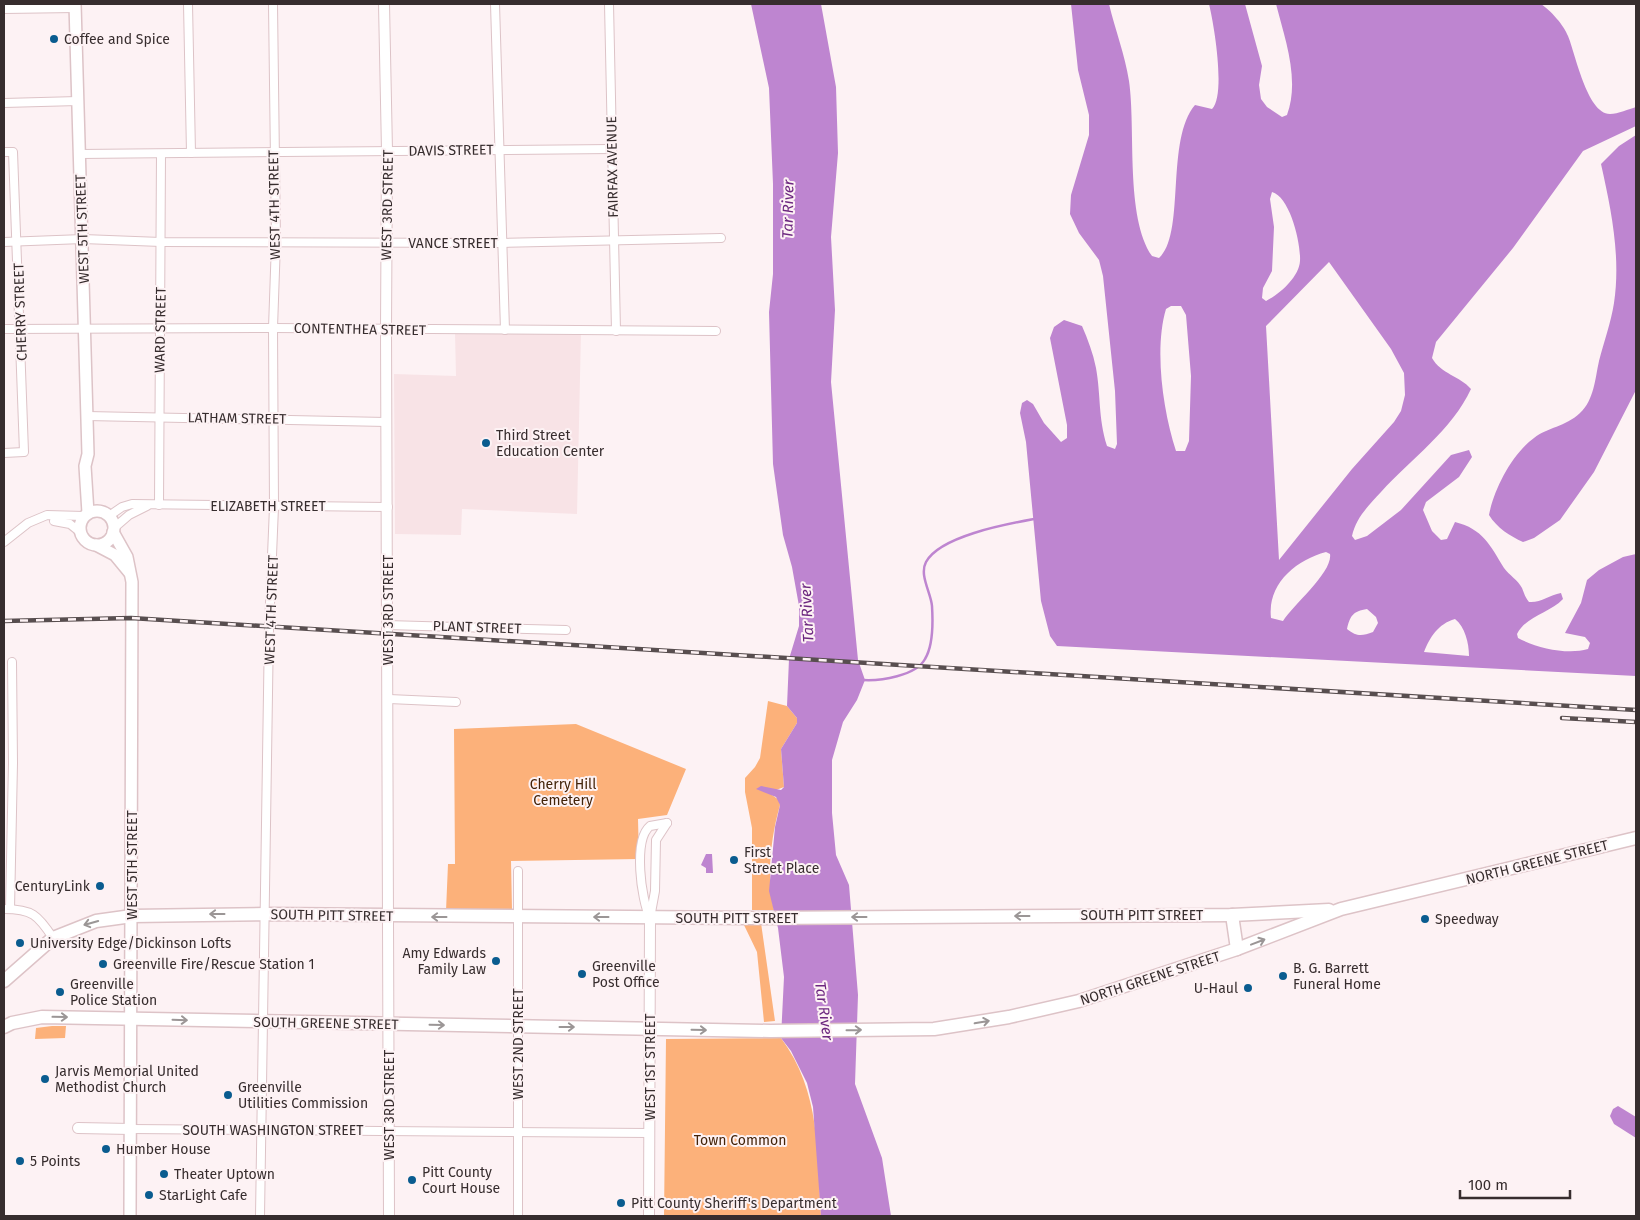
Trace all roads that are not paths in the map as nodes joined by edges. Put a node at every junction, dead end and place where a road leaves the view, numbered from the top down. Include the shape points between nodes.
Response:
1 (188, 4) edge
2 (273, 4) edge
3 (384, 4) edge
4 (495, 4) edge
5 (609, 4) edge
6 (76, 6) edge
7 (4, 9) edge
8 (78, 102) junction
9 (4, 103) edge
10 (612, 148) junction
11 (500, 150) junction
12 (387, 151) junction
13 (4, 152) edge
14 (191, 152) junction
15 (273, 152) junction
16 (80, 154) junction
17 (161, 154) junction
18 (721, 238) dead end
19 (82, 239) junction
20 (4, 242) edge
21 (18, 242) junction
22 (161, 242) junction
23 (276, 242) junction
24 (614, 242) junction
25 (386, 243) junction
26 (502, 243) junction
27 (161, 328) junction
28 (273, 328) junction
29 (4, 329) edge
30 (21, 329) junction
31 (85, 329) junction
32 (386, 330) junction
33 (505, 330) junction
34 (616, 331) junction
35 (716, 331) dead end
36 (87, 416) junction
37 (159, 416) junction
38 (274, 419) junction
39 (386, 422) junction
40 (4, 453) edge
41 (149, 505) junction
42 (159, 505) junction
43 (274, 507) junction
44 (388, 507) junction
45 (95, 514) junction
46 (40, 518) junction
47 (114, 530) junction
48 (80, 532) junction
49 (4, 539) edge
50 (96, 545) junction
51 (131, 574) junction
52 (388, 625) junction
53 (566, 630) dead end
54 (12, 662) dead end
55 (12, 684) junction
56 (4, 685) edge
57 (388, 699) junction
58 (456, 702) dead end
59 (8, 809) edge
60 (646, 828) junction
61 (657, 838) junction
62 (1636, 838) edge
63 (518, 871) dead end
64 (655, 873) junction
65 (642, 874) junction
66 (7, 909) edge
67 (1341, 909) junction
68 (266, 914) junction
69 (1232, 915) junction
70 (132, 916) junction
71 (388, 916) junction
72 (518, 917) junction
73 (650, 918) junction
74 (53, 938) junction
75 (1237, 949) junction
76 (4, 981) edge
77 (131, 1018) junction
78 (265, 1022) junction
79 (6, 1024) edge
80 (389, 1024) junction
81 (518, 1026) junction
82 (650, 1028) junction
83 (78, 1128) dead end
84 (131, 1129) junction
85 (261, 1130) junction
86 (388, 1131) junction
87 (518, 1132) junction
88 (649, 1133) junction
89 (130, 1216) edge
90 (260, 1216) edge
91 (389, 1216) edge
92 (518, 1216) edge
93 (648, 1216) edge

1 - 14 street
2 - 15 street, WEST 4TH STREET
3 - 12 street, WEST 3RD STREET
4 - 11 street
5 - 10 street, FAIRFAX AVENUE
6 - 7 street
6 - 8 main road, WEST 5TH STREET
8 - 9 street
8 - 16 main road, WEST 5TH STREET
10 - 11 street, DAVIS STREET
10 - 24 street, FAIRFAX AVENUE
11 - 12 street, DAVIS STREET
11 - 26 street
12 - 15 street, DAVIS STREET
12 - 25 street, WEST 3RD STREET
13 - 21 street, CHERRY STREET via 13,152
14 - 15 street, DAVIS STREET
14 - 17 street, DAVIS STREET
15 - 23 street, WEST 4TH STREET
16 - 17 street, DAVIS STREET
16 - 19 main road, WEST 5TH STREET
17 - 22 street, WARD STREET
18 - 24 street, VANCE STREET
19 - 21 street, VANCE STREET
19 - 22 street, VANCE STREET
19 - 31 main road, WEST 5TH STREET
20 - 21 street, VANCE STREET
21 - 30 street, CHERRY STREET
22 - 23 street, VANCE STREET
22 - 27 street, WARD STREET
23 - 25 street, VANCE STREET
23 - 28 street, WEST 4TH STREET
24 - 26 street, VANCE STREET
24 - 34 street, FAIRFAX AVENUE
25 - 26 street, VANCE STREET
25 - 32 street, WEST 3RD STREET
26 - 33 street
27 - 28 street, CONTENTHEA STREET
27 - 31 street, CONTENTHEA STREET
27 - 37 street, WARD STREET
28 - 32 street, CONTENTHEA STREET
28 - 38 street, WEST 4TH STREET
29 - 30 street, CONTENTHEA STREET
30 - 31 street, CONTENTHEA STREET
30 - 40 street, CHERRY STREET via 24,452
31 - 36 main road, WEST 5TH STREET
32 - 33 street, CONTENTHEA STREET
32 - 39 street, WEST 3RD STREET
33 - 34 street, CONTENTHEA STREET
34 - 35 street, CONTENTHEA STREET
36 - 37 street, LATHAM STREET
36 - 45 main road, WEST 5TH STREET
37 - 38 street, LATHAM STREET
37 - 42 street, WARD STREET
38 - 39 street, LATHAM STREET
38 - 43 street, WEST 4TH STREET
39 - 44 street, WEST 3RD STREET
41 - 42 street, ELIZABETH STREET
41 - 45 street, ELIZABETH STREET via 132,504
41 - 47 street, ELIZABETH STREET via 133,513
42 - 43 street, ELIZABETH STREET
43 - 44 street, ELIZABETH STREET
43 - 68 street, WEST 4TH STREET via 269,628
44 - 52 street, WEST 3RD STREET
45 - 46 street
45 - 47 main road
45 - 48 main road via 81,521
46 - 48 street via 70,524
46 - 49 street
47 - 50 main road via 107,542
47 - 51 main road, WEST 5TH STREET
48 - 50 main road via 86,541
50 - 51 main road via 115,555
51 - 70 main road, WEST 5TH STREET
52 - 53 street, PLANT STREET
52 - 57 street, WEST 3RD STREET
54 - 55 street
55 - 56 street
55 - 59 street
57 - 58 street
57 - 71 street, WEST 3RD STREET
59 - 66 street
60 - 61 street
60 - 61 street via 667,823
60 - 65 street via 642,836
61 - 64 street
62 - 67 main road, NORTH GREENE STREET
63 - 72 street, WEST 2ND STREET
64 - 65 street
64 - 73 street
65 - 73 street via 644,905
66 - 74 street via 36,915
67 - 69 main road, SOUTH PITT STREET
75 -> 67 main road, NORTH GREENE STREET
68 -> 70 main road, SOUTH PITT STREET
68 - 71 main road, SOUTH PITT STREET
68 - 78 street, WEST 4TH STREET
69 -> 73 main road, SOUTH PITT STREET
69 - 75 main road
70 -> 74 main road, SOUTH PITT STREET via 96,921
70 - 77 main road, WEST 5TH STREET
72 -> 71 main road, SOUTH PITT STREET
71 - 80 street, WEST 3RD STREET
73 -> 72 main road, SOUTH PITT STREET
72 - 81 street, WEST 2ND STREET
73 - 82 street, WEST 1ST STREET
74 - 76 main road, SOUTH PITT STREET
82 -> 75 main road, NORTH GREENE STREET via 770,1031 934,1029 1028,1014 1079,1001
77 -> 78 main road, SOUTH GREENE STREET
79 -> 77 main road, SOUTH GREENE STREET via 42,1017
77 - 84 main road, WEST 5TH STREET
78 - 80 main road, SOUTH GREENE STREET
78 - 85 street, WEST 4TH STREET
80 -> 81 main road, SOUTH GREENE STREET
80 - 86 street, WEST 3RD STREET
81 -> 82 main road, SOUTH GREENE STREET
81 - 87 street, WEST 2ND STREET
82 - 88 street, WEST 1ST STREET
83 - 84 street, SOUTH WASHINGTON STREET
84 - 85 street, SOUTH WASHINGTON STREET
84 - 89 main road, WEST 5TH STREET
85 - 86 street, SOUTH WASHINGTON STREET
85 - 90 street, WEST 4TH STREET
86 - 87 street, SOUTH WASHINGTON STREET
86 - 91 street, WEST 3RD STREET
87 - 88 street, SOUTH WASHINGTON STREET
87 - 92 street, WEST 2ND STREET
88 - 93 street, WEST 1ST STREET

